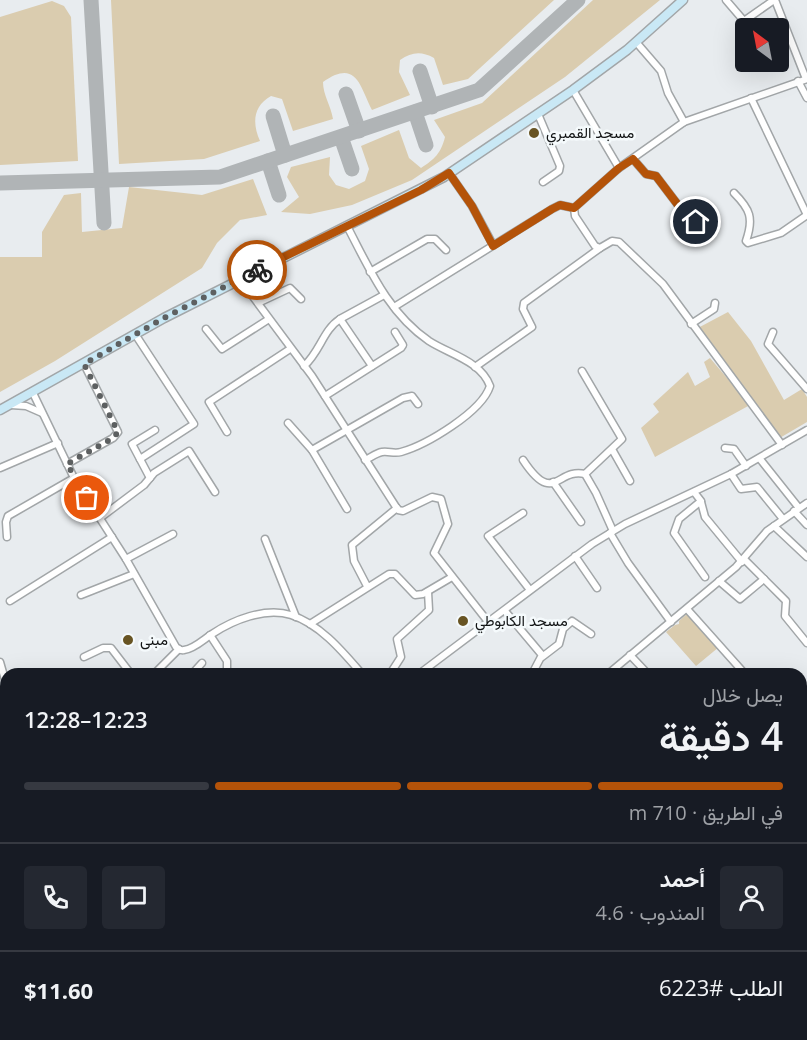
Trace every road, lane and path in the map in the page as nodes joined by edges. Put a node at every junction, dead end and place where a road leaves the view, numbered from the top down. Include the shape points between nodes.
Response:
1 (683, 0) edge
2 (726, 0) edge
3 (775, 0) edge
4 (636, 42) junction
5 (807, 79) edge
6 (798, 81) junction
7 (573, 90) junction
8 (751, 98) junction
9 (807, 98) edge
10 (538, 114) junction
11 (684, 122) junction
12 (633, 159) junction
13 (619, 168) junction
14 (449, 173) junction
15 (543, 182) dead end
16 (734, 193) dead end
17 (574, 208) junction
18 (710, 217) dead end
19 (347, 226) junction
20 (493, 246) junction
21 (600, 248) junction
22 (446, 250) dead end
23 (370, 272) junction
24 (239, 278) junction
25 (384, 295) junction
26 (301, 299) dead end
27 (258, 303) junction
28 (715, 303) dead end
29 (394, 308) junction
30 (269, 319) junction
31 (340, 319) junction
32 (691, 324) junction
33 (206, 329) dead end
34 (395, 332) dead end
35 (773, 332) dead end
36 (135, 334) junction
37 (290, 349) junction
38 (84, 364) junction
39 (304, 366) junction
40 (372, 366) junction
41 (475, 367) junction
42 (582, 371) dead end
43 (807, 389) edge
44 (33, 393) junction
45 (325, 396) junction
46 (11, 405) junction
47 (418, 405) dead end
48 (0, 410) edge
49 (45, 415) junction
50 (288, 423) dead end
51 (347, 429) junction
52 (155, 430) dead end
53 (807, 430) edge
54 (227, 432) dead end
55 (58, 443) junction
56 (782, 445) junction
57 (725, 448) dead end
58 (312, 450) junction
59 (613, 451) junction
60 (140, 459) junction
61 (760, 459) junction
62 (365, 460) junction
63 (523, 460) dead end
64 (67, 464) junction
65 (746, 466) junction
66 (0, 468) edge
67 (585, 474) junction
68 (731, 474) junction
69 (74, 478) junction
70 (150, 478) junction
71 (630, 481) dead end
72 (554, 482) junction
73 (215, 492) dead end
74 (694, 492) junction
75 (701, 502) junction
76 (807, 503) edge
77 (397, 508) junction
78 (346, 509) dead end
79 (797, 510) junction
80 (523, 513) dead end
81 (100, 518) junction
82 (783, 519) junction
83 (581, 522) dead end
84 (807, 525) edge
85 (774, 526) junction
86 (612, 532) junction
87 (173, 534) dead end
88 (7, 537) dead end
89 (112, 537) junction
90 (265, 539) dead end
91 (575, 556) junction
92 (807, 557) edge
93 (126, 559) junction
94 (743, 560) junction
95 (134, 574) junction
96 (452, 577) junction
97 (705, 577) dead end
98 (764, 579) junction
99 (719, 581) junction
100 (367, 586) junction
101 (597, 588) dead end
102 (530, 590) junction
103 (428, 592) junction
104 (81, 595) dead end
105 (10, 601) dead end
106 (687, 609) junction
107 (505, 611) junction
108 (296, 617) junction
109 (671, 622) junction
110 (489, 623) junction
111 (310, 624) junction
112 (591, 634) dead end
113 (210, 635) junction
114 (807, 643) edge
115 (179, 650) junction
116 (630, 655) junction
117 (84, 657) dead end
118 (542, 657) junction
119 (202, 663) dead end
120 (126, 668) edge
121 (160, 668) edge
122 (197, 668) edge
123 (227, 668) edge
124 (357, 668) edge
125 (394, 668) edge
126 (427, 668) edge
127 (536, 668) edge
128 (615, 668) edge
129 (642, 668) edge
130 (740, 668) edge

1 - 4 main road
2 - 3 street via 744,21
3 - 5 street
4 - 7 main road
4 - 11 street via 661,70
5 - 6 street
6 - 8 street
6 - 9 street
7 - 10 main road
7 - 13 street
8 - 11 street
8 - 16 street via 807,215 791,228 748,243 750,213
10 - 14 main road
10 - 15 street via 560,166
11 - 12 street
12 - 13 street
12 - 18 street via 646,174 656,176 696,222
13 - 17 street
14 - 19 main road
14 - 20 street
17 - 20 street via 560,205
17 - 21 street via 585,232
19 - 23 street
19 - 24 main road
20 - 29 street
21 - 32 street via 612,241 619,242 663,284
21 - 41 street via 524,303 530,329
22 - 23 street via 435,238 427,239
23 - 25 street
24 - 27 street
24 - 36 main road
25 - 29 street
25 - 31 street
26 - 27 street via 290,288
27 - 30 street
28 - 32 street via 714,309
29 - 41 street via 426,339
30 - 33 street via 222,349
30 - 37 street
31 - 39 street via 330,325 314,358
31 - 40 street
32 - 56 street
34 - 40 street via 402,346
35 - 43 street via 768,344
36 - 38 main road
36 - 60 street via 194,424
37 - 39 street
37 - 54 street via 209,402
38 - 44 main road
38 - 64 street via 118,432
39 - 45 street
40 - 45 street
41 - 62 street via 490,386 482,402 414,448 380,452
42 - 59 street via 622,437
44 - 46 main road
44 - 49 street
45 - 51 street
46 - 48 main road
46 - 49 street via 33,407
47 - 51 street via 412,396 407,396
49 - 55 street
50 - 58 street
51 - 58 street
51 - 62 street
52 - 60 street via 133,442
53 - 56 street
55 - 64 street
55 - 66 street
56 - 61 street
57 - 65 street via 735,449
58 - 78 street
59 - 67 street
59 - 71 street
60 - 70 street
61 - 65 street
61 - 79 street
62 - 77 street
63 - 72 street via 536,479
64 - 69 street
65 - 68 street
67 - 72 street
67 - 86 street
68 - 74 street
68 - 82 street via 741,489 757,487
69 - 81 street
69 - 88 street via 8,516
70 - 73 street via 189,451
70 - 81 street
72 - 83 street
74 - 75 street
74 - 86 street
75 - 94 street via 705,517
75 - 97 street via 679,519 674,533
76 - 79 street
77 - 96 street via 401,512 432,498 441,499 448,524 434,553
77 - 100 street via 352,545 356,566
79 - 82 street
79 - 84 street
80 - 102 street via 488,536
81 - 89 street
82 - 85 street
85 - 92 street
85 - 94 street
86 - 91 street
86 - 109 street via 628,563
87 - 93 street
89 - 93 street
89 - 105 street
90 - 108 street
91 - 101 street
91 - 102 street
93 - 95 street
94 - 98 street
94 - 99 street
95 - 104 street
95 - 115 street via 167,636
96 - 103 street
96 - 110 street
98 - 99 street via 740,599
98 - 114 street via 786,601 785,616
99 - 106 street
100 - 103 street via 392,573 412,594
100 - 111 street
102 - 107 street
103 - 125 street via 429,610 397,639 402,657
106 - 109 street
106 - 130 street
107 - 110 street
107 - 118 street
108 - 111 street
108 - 113 street via 281,613 257,615
109 - 116 street
110 - 126 street
111 - 124 street
112 - 118 street via 572,621 562,628 559,644
113 - 115 street
113 - 123 street via 227,661
115 - 121 street
116 - 128 street
116 - 129 street
117 - 120 street via 111,648
118 - 127 street
119 - 122 street

